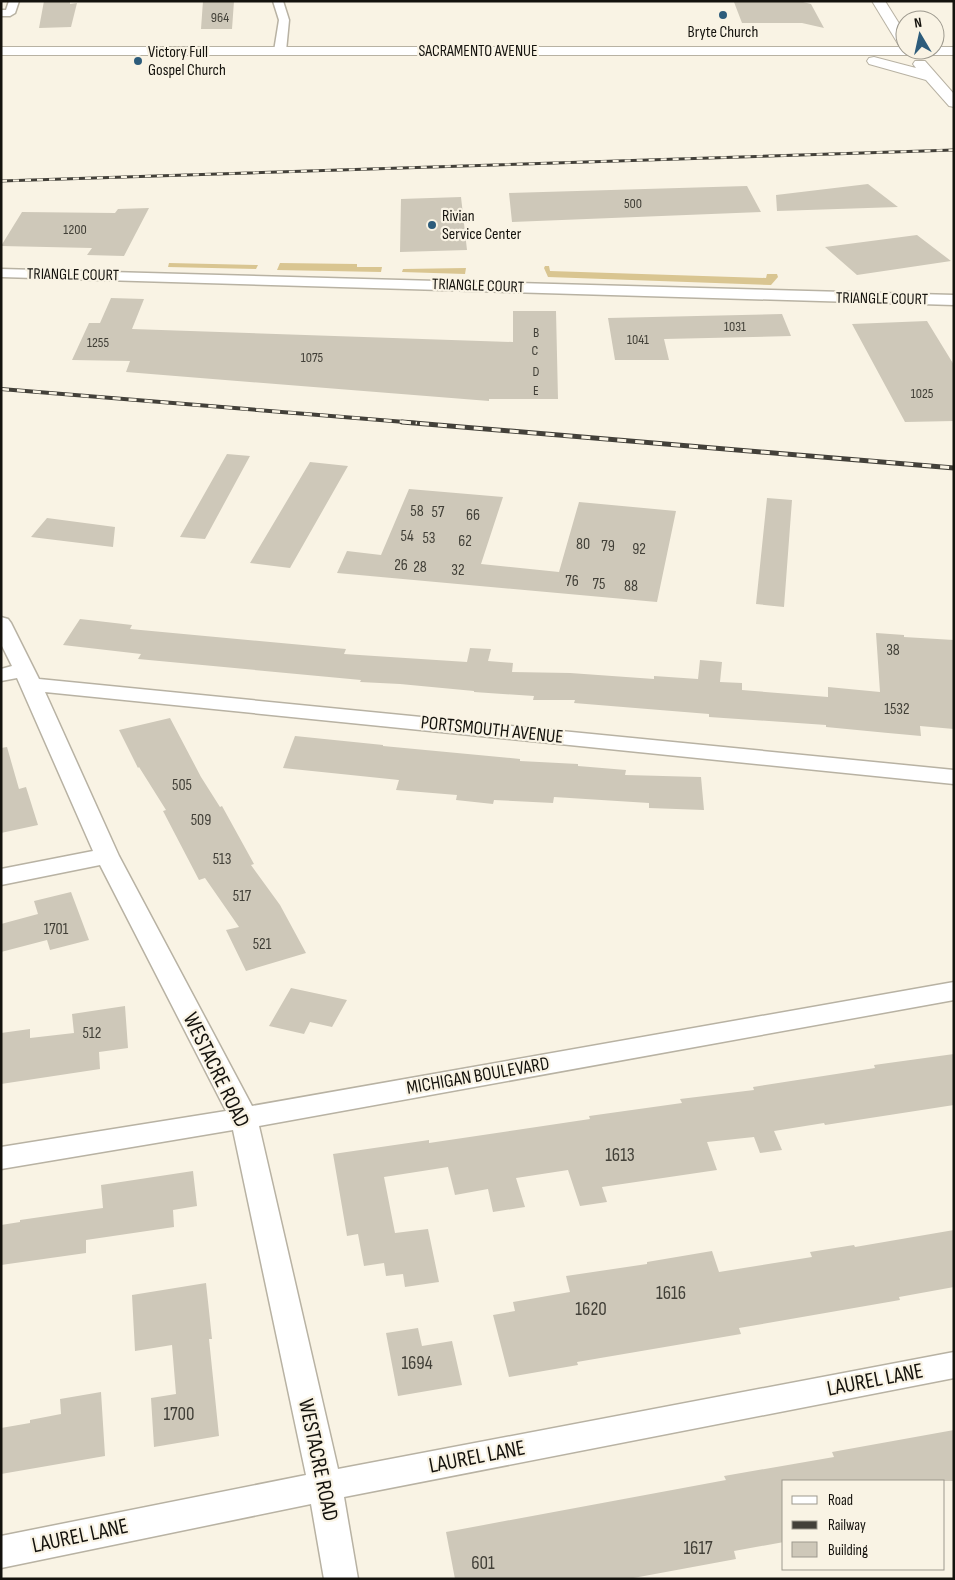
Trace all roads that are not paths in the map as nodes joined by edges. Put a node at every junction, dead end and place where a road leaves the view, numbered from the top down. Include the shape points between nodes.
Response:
1 (14, 1) edge
2 (278, 1) edge
3 (878, 1) edge
4 (1, 13) edge
5 (895, 28) edge
6 (895, 48) edge
7 (1, 51) edge
8 (280, 51) junction
9 (783, 51) junction
10 (918, 60) edge
11 (932, 77) junction
12 (954, 102) edge
13 (1, 273) edge
14 (954, 300) edge
15 (1, 623) edge
16 (19, 676) edge
17 (954, 777) edge
18 (107, 856) junction
19 (1, 877) edge
20 (954, 991) edge
21 (244, 1118) junction
22 (1, 1158) edge
23 (954, 1365) edge
24 (325, 1486) junction
25 (1, 1552) edge
26 (341, 1579) edge

1 - 4 street via 10,13
2 - 8 street via 284,20
3 - 5 main road
6 - 9 main road, SACRAMENTO AVENUE
7 - 8 main road, SACRAMENTO AVENUE
8 - 9 main road, SACRAMENTO AVENUE
9 - 11 main road via 871,60
10 - 11 main road
11 - 12 main road
13 - 14 street, TRIANGLE COURT
15 - 16 street, WESTACRE ROAD
16 - 17 street, PORTSMOUTH AVENUE
16 - 18 street, WESTACRE ROAD
18 - 19 street
18 - 21 street, WESTACRE ROAD
20 - 21 street, MICHIGAN BOULEVARD
21 - 22 street, MICHIGAN BOULEVARD
21 - 24 street, WESTACRE ROAD
23 - 24 street, LAUREL LANE
24 - 25 street, LAUREL LANE
24 - 26 street, WESTACRE ROAD

